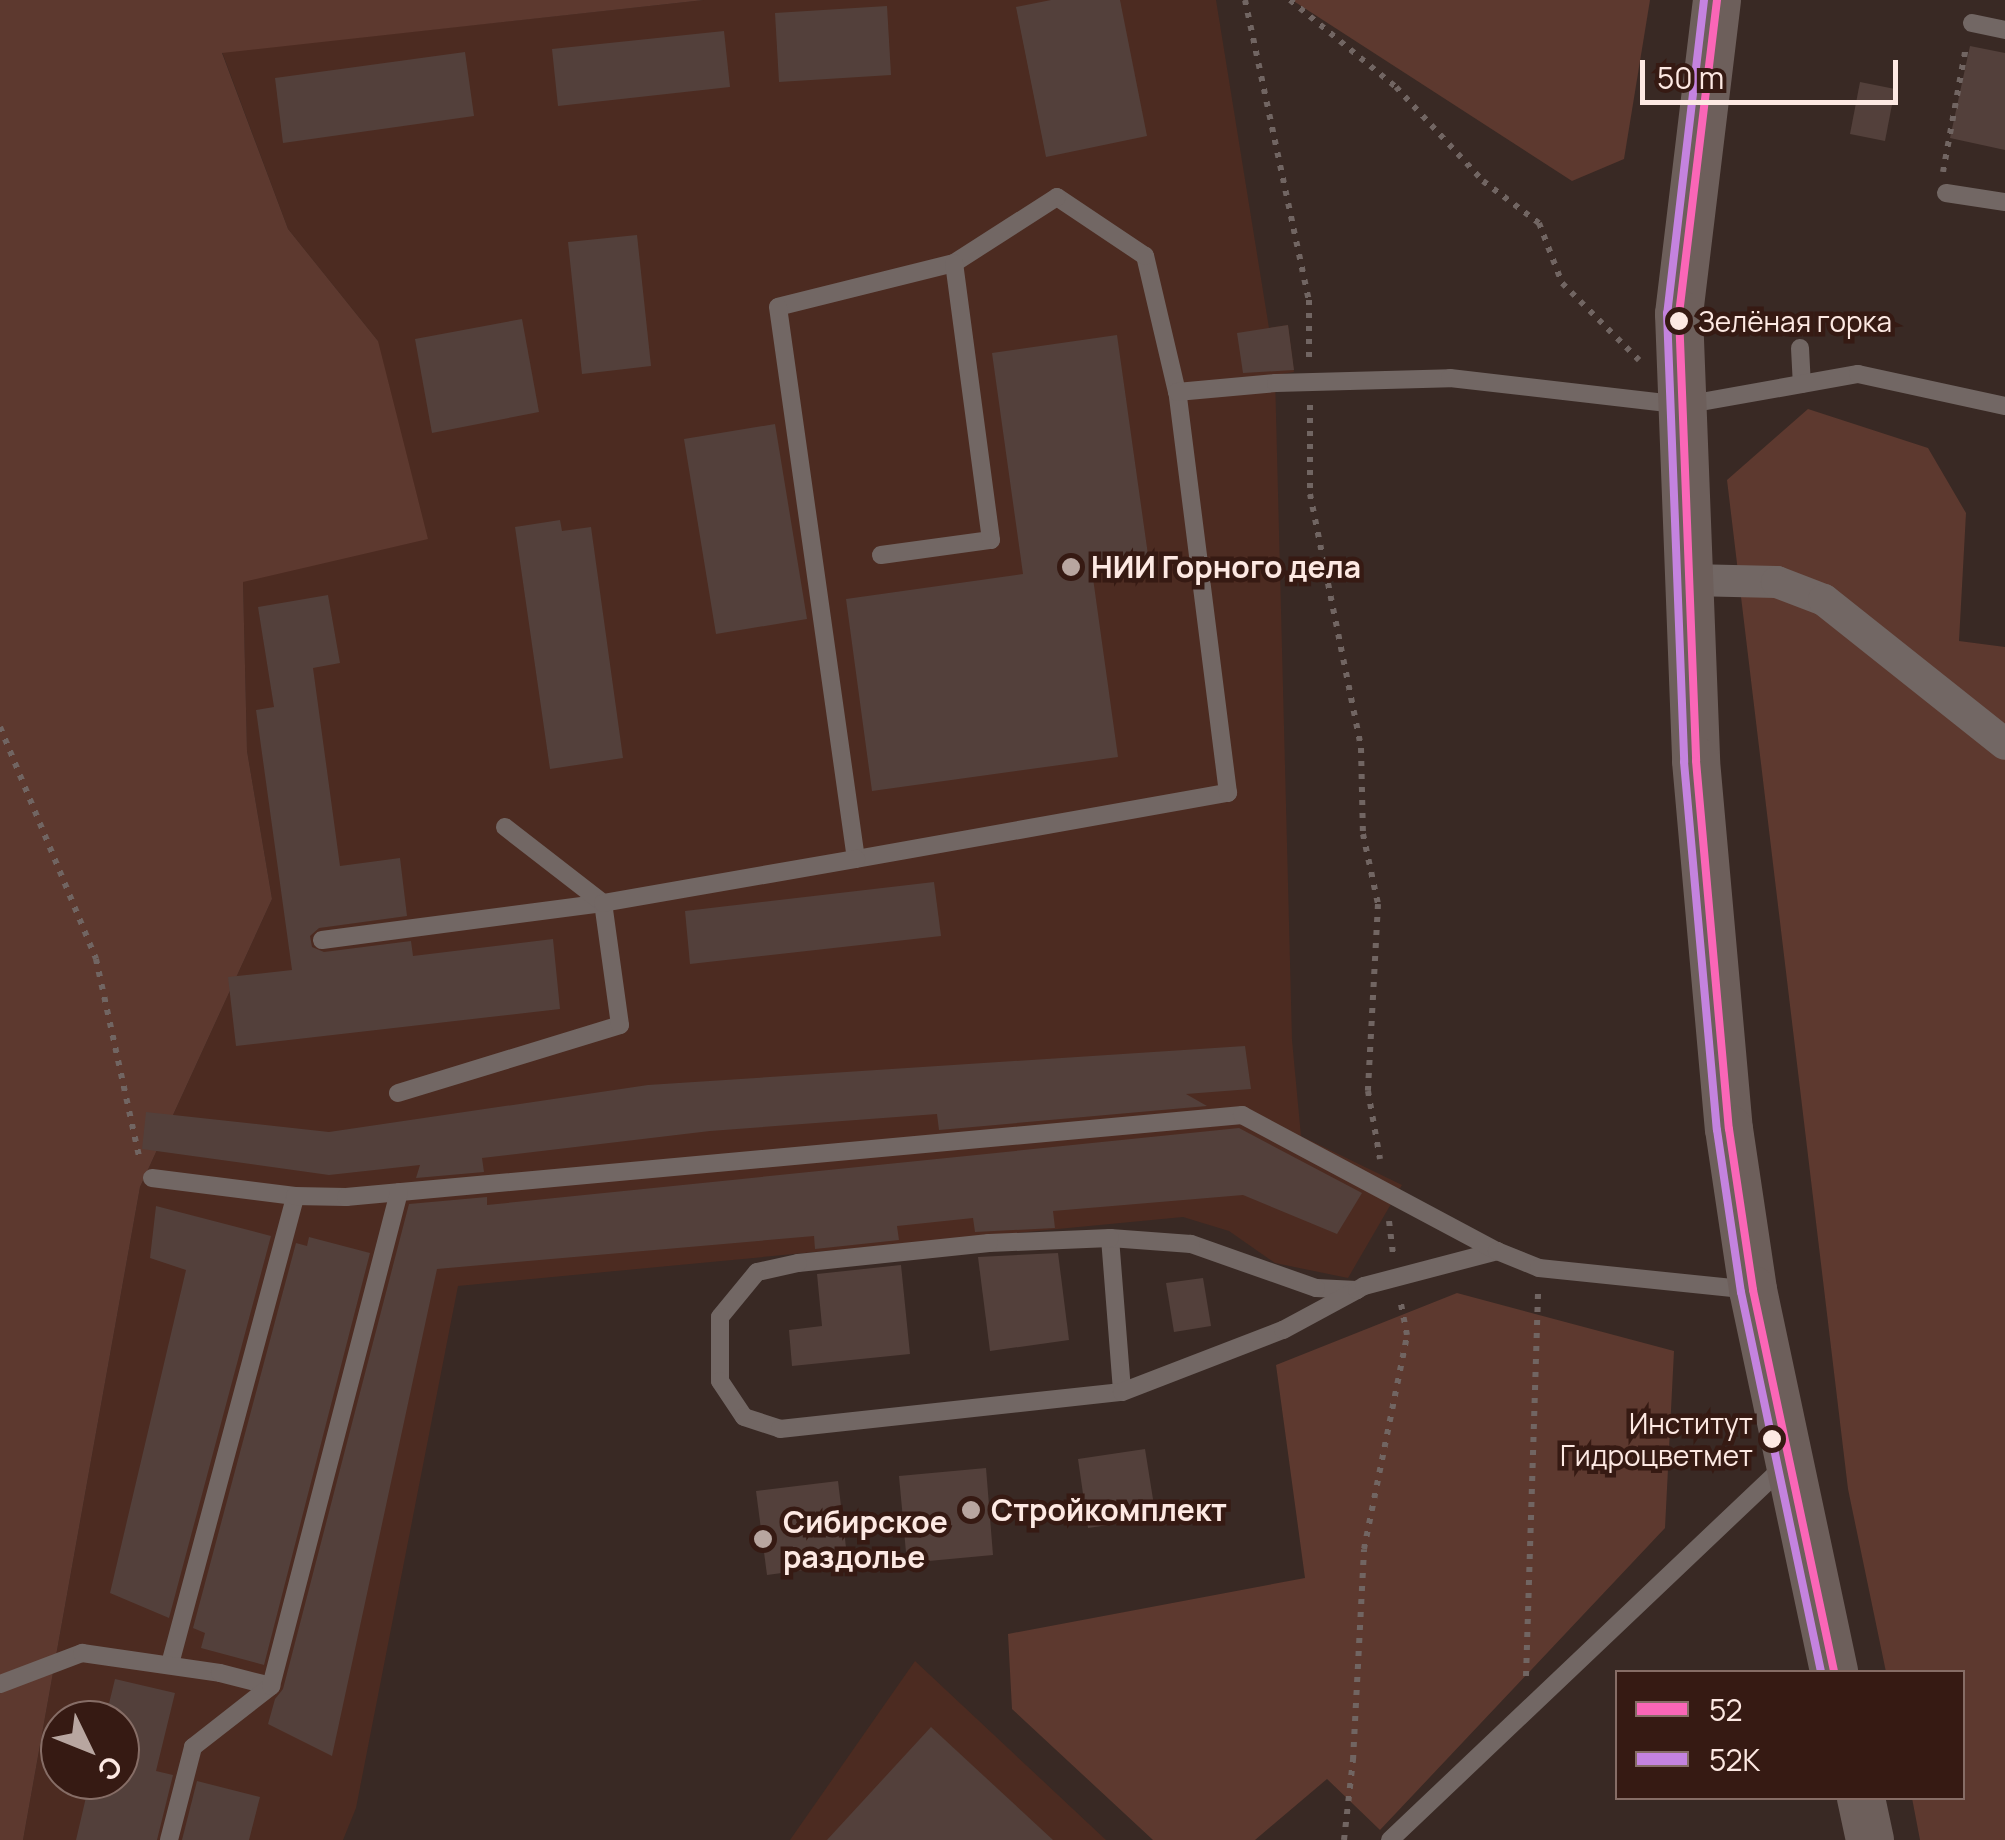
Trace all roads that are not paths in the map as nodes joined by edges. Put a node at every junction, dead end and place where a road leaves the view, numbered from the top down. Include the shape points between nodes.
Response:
1 (1717, 0) edge
2 (1972, 23) road end
3 (2005, 30) edge
4 (1946, 193) road end
5 (2005, 202) edge
6 (954, 262) junction
7 (1800, 348) dead end
8 (1802, 384) junction
9 (1177, 392) junction
10 (1684, 405) junction
11 (2005, 406) edge
12 (881, 555) dead end
13 (1690, 580) junction
14 (2005, 744) edge
15 (505, 827) dead end
16 (856, 860) junction
17 (603, 904) junction
18 (322, 940) dead end
19 (398, 1094) dead end
20 (152, 1178) road end
21 (399, 1192) junction
22 (294, 1196) junction
23 (1110, 1238) junction
24 (1497, 1252) junction
25 (1358, 1290) junction
26 (1752, 1290) junction
27 (1122, 1392) junction
28 (1788, 1462) junction
29 (170, 1664) junction
30 (1834, 1670) edge
31 (0, 1684) edge
32 (271, 1686) junction
33 (1861, 1800) edge
34 (169, 1840) edge
35 (1390, 1840) edge
36 (1870, 1840) edge

1 - 10 street via 1684,252
2 - 3 lane
4 - 5 lane
6 - 9 lane via 1057,198 1145,256
6 - 12 lane via 991,540
6 - 16 lane via 778,308
7 - 8 lane
8 - 10 lane
8 - 11 lane via 1858,374
9 - 10 lane via 1450,378
9 - 16 lane via 1228,793
10 - 13 street
13 - 14 street via 1778,582 1824,600
13 - 26 street via 1705,858 1729,1129
15 - 17 lane
16 - 17 lane
17 - 18 lane
17 - 19 lane via 620,1025
20 - 22 lane
21 - 22 lane
21 - 24 lane via 1242,1114
21 - 32 lane
22 - 29 lane
23 - 25 lane via 1191,1244 1316,1288
23 - 27 lane
23 - 27 lane via 989,1244 756,1272 720,1317 720,1381 744,1417 780,1429
24 - 25 lane
24 - 26 lane via 1538,1268
25 - 27 lane via 1283,1330
26 - 28 street
28 - 30 street
28 - 35 lane
29 - 31 lane via 82,1653
29 - 32 lane
32 - 34 lane via 193,1748
33 - 36 street

